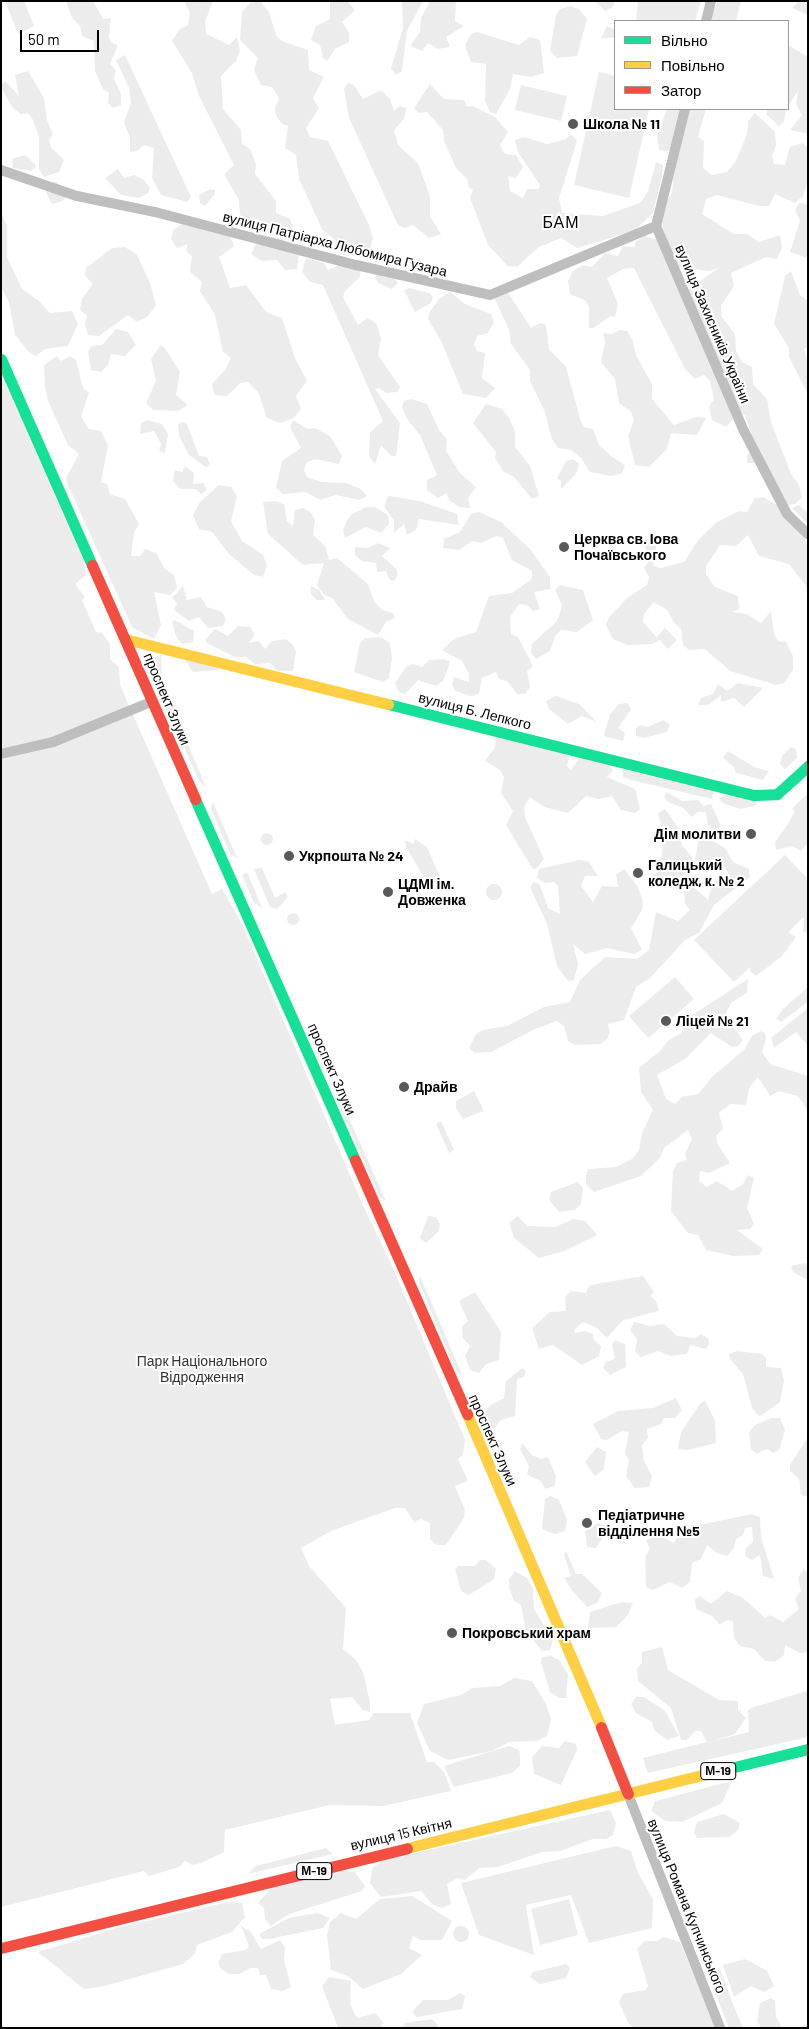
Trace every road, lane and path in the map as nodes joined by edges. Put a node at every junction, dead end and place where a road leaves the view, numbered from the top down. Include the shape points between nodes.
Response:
1 (711, 1) edge
2 (706, 20) edge
3 (685, 110) edge
4 (1, 170) edge
5 (656, 226) junction
6 (1, 359) edge
7 (808, 534) edge
8 (125, 639) junction
9 (152, 702) junction
10 (1, 754) edge
11 (808, 766) edge
12 (808, 1749) edge
13 (628, 1794) junction
14 (1, 1948) edge
15 (720, 2028) edge

1 - 2 street
3 - 5 street
4 - 5 street, вулиця Патріарха Любомира Гузара via 77,196 155,212 356,265 490,295
5 - 7 street, вулиця Захисників України via 744,431 787,514
6 - 8 main road, проспект Злуки
8 - 9 main road, проспект Злуки
8 - 11 main road, вулиця Б. Лепкого via 754,795 777,794
9 - 10 street via 53,742
9 - 13 main road, проспект Злуки via 559,1623
12 - 13 main road, вулиця 15 Квітня / М-19
13 - 14 main road, вулиця 15 Квітня / М-19
13 - 15 street, вулиця Романа Купчинського

